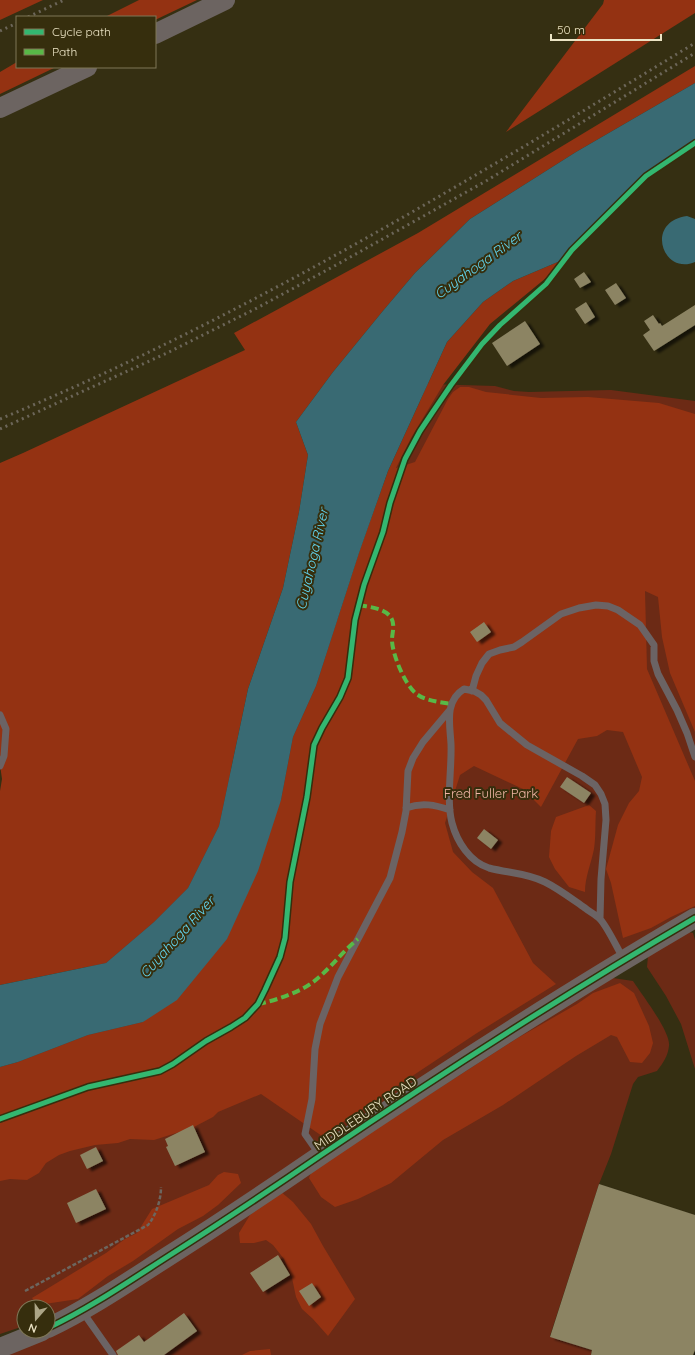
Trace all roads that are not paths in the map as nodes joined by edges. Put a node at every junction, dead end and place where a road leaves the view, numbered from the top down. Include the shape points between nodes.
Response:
1 (226, 0) edge
2 (156, 34) edge
3 (85, 68) edge
4 (0, 108) edge
5 (472, 690) junction
6 (449, 711) junction
7 (0, 715) edge
8 (695, 757) edge
9 (0, 766) edge
10 (406, 808) junction
11 (450, 810) junction
12 (695, 918) edge
13 (600, 919) junction
14 (624, 959) junction
15 (320, 1156) junction
16 (82, 1310) junction
17 (56, 1324) edge
18 (22, 1339) edge
19 (0, 1348) edge
20 (113, 1355) edge

1 - 2 street
3 - 4 street
5 - 6 lane via 464,689 459,692
5 - 8 lane via 482,662 489,654 514,647 561,614 596,605 608,606 640,625 654,644 654,661 658,674 677,710
5 - 13 lane via 486,700 500,723 527,745 582,776 595,785 601,794 605,804 606,820
6 - 10 lane via 413,758 408,771
6 - 11 lane
7 - 9 lane via 6,729 4,756
10 - 11 lane via 421,804
10 - 15 lane via 390,878 338,977 320,1024 315,1049 312,1099 305,1134
11 - 13 lane via 452,823 463,846 478,863 544,881
12 - 14 street, MIDDLEBURY ROAD
13 - 14 lane
14 - 15 street, MIDDLEBURY ROAD
15 - 16 street, MIDDLEBURY ROAD via 244,1208
16 - 17 street, MIDDLEBURY ROAD
16 - 20 lane
18 - 19 street

